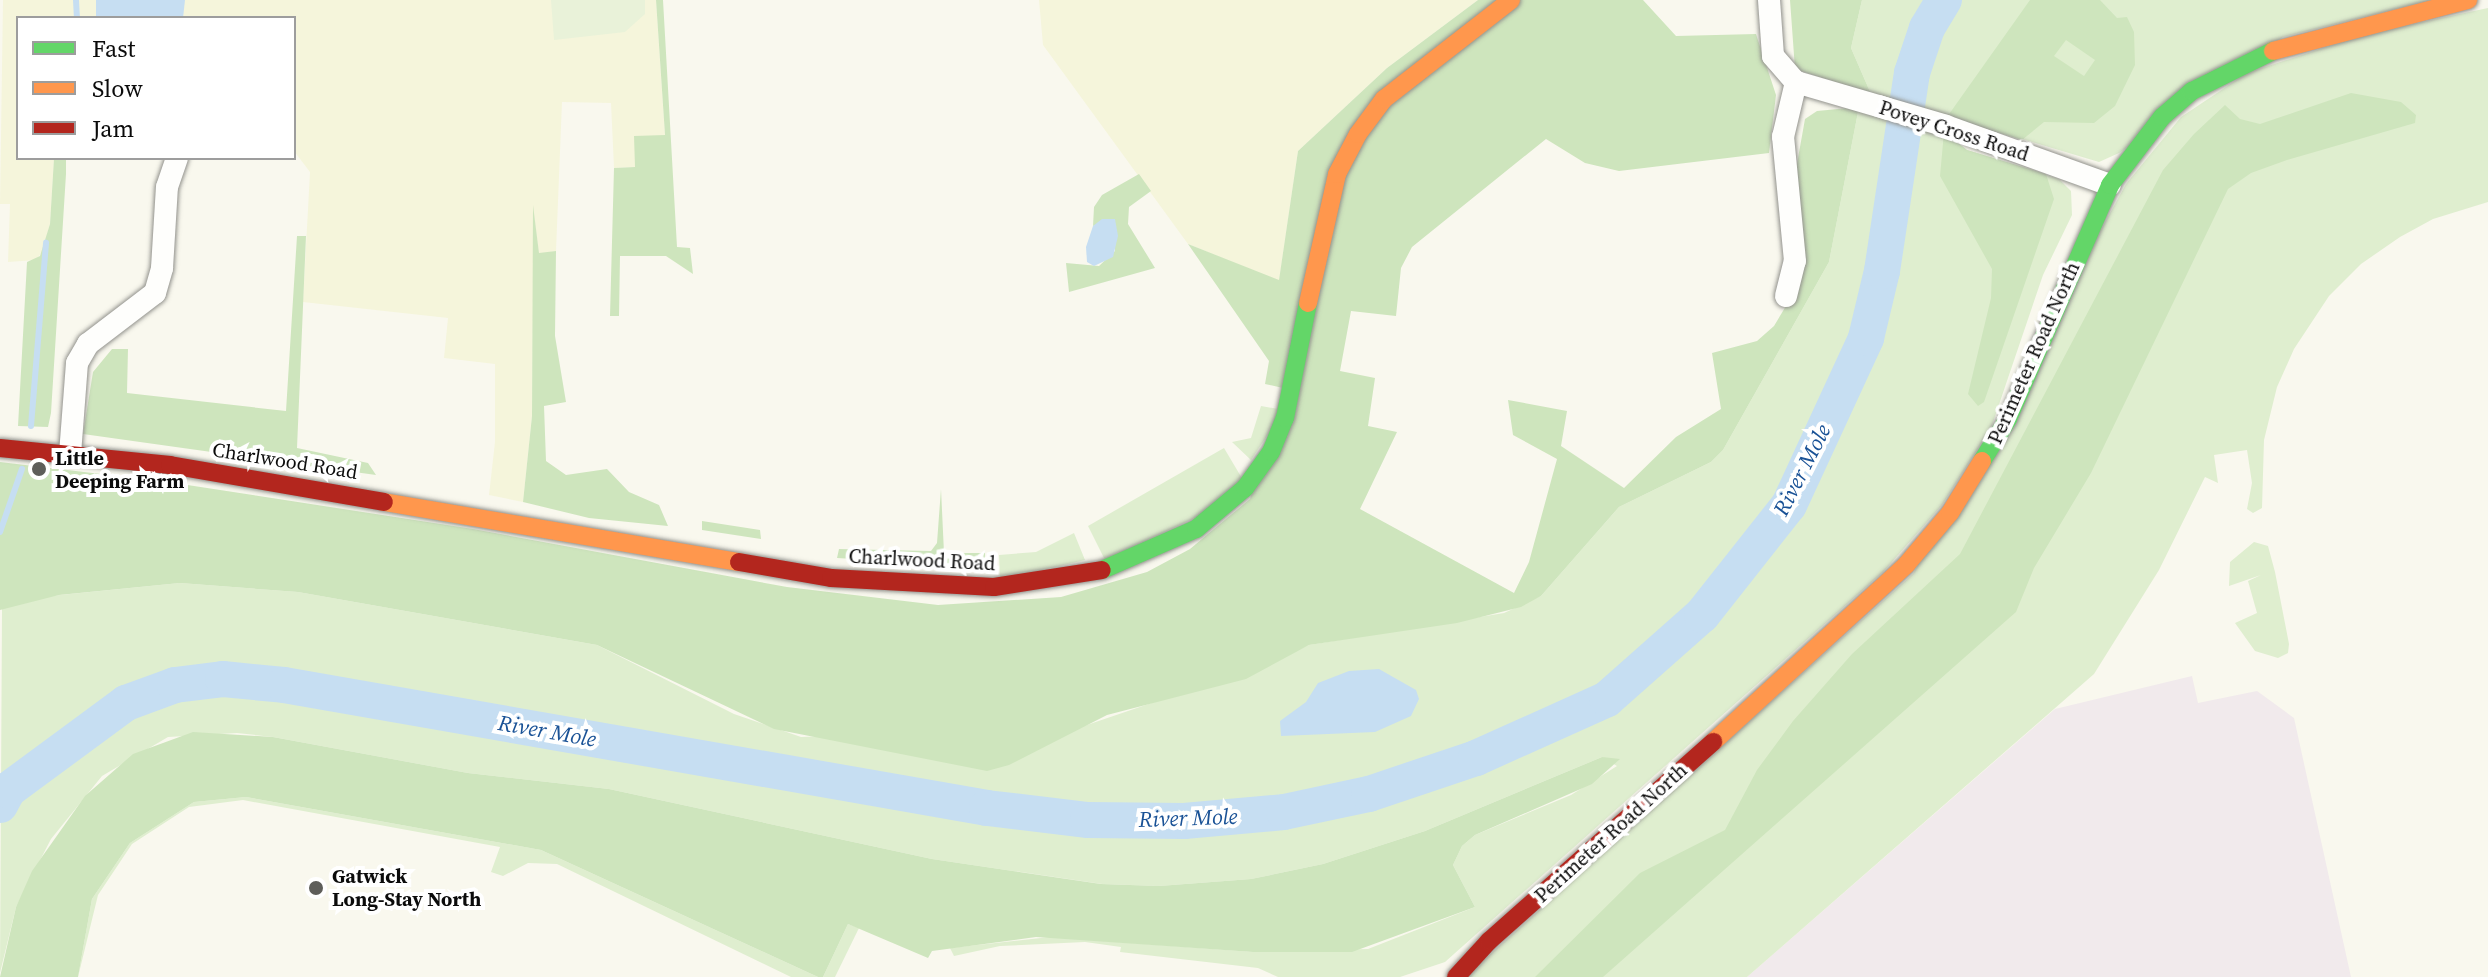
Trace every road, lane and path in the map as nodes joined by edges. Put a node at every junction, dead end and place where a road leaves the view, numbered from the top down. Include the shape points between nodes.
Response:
1 (1511, 0) edge
2 (1769, 0) edge
3 (2468, 0) edge
4 (1796, 82) junction
5 (176, 160) edge
6 (2110, 185) junction
7 (1786, 296) dead end
8 (0, 448) edge
9 (70, 454) junction
10 (1461, 970) edge
11 (1440, 977) edge

1 - 9 street, Charlwood Road via 1384,99 1358,134 1337,174 1324,221 1287,409 1271,452 1245,488 1204,523 1166,548 1117,568 1004,586 845,579 682,555 341,491
2 - 4 street via 1773,56
3 - 6 street, Perimeter Road North via 2312,37 2237,64 2162,117
4 - 6 street, Povey Cross Road via 1946,126
4 - 7 street via 1783,137 1795,261
5 - 9 street via 167,187 162,268 155,293 88,344 77,363
6 - 10 street, Perimeter Road North via 2008,419 1950,513 1906,565 1783,681
8 - 9 street, Charlwood Road
10 - 11 street, Perimeter Road North

